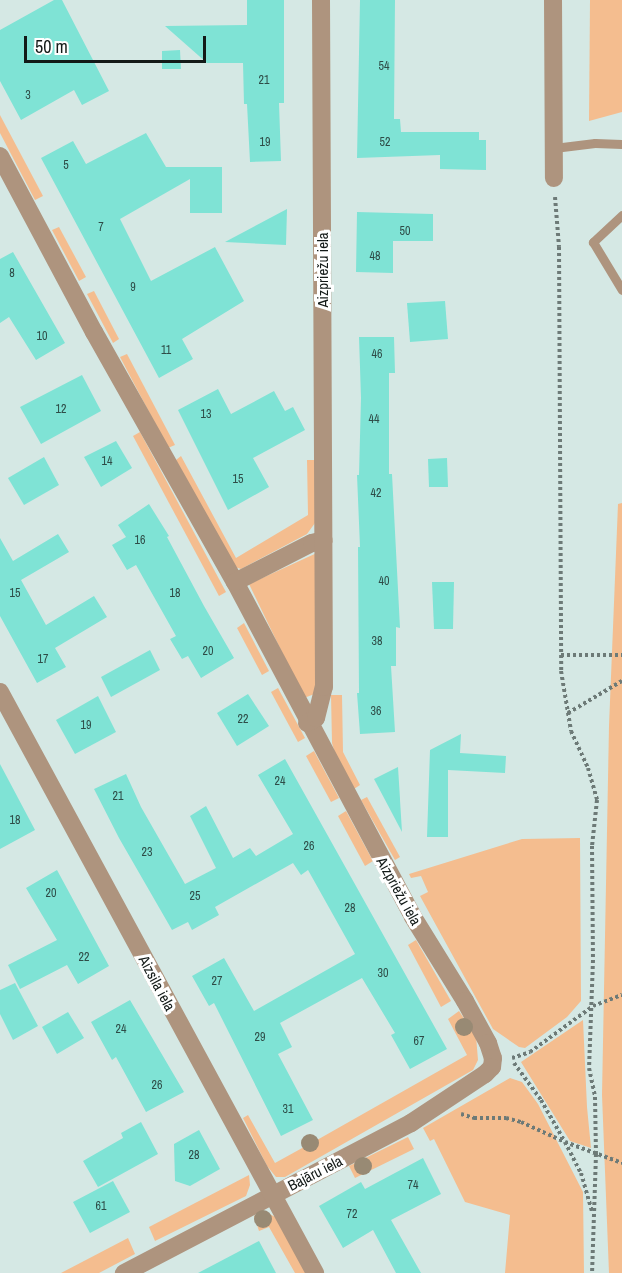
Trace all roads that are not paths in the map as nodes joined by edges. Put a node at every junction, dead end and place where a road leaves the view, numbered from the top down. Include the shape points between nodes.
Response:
1 (321, 0) edge
2 (553, 0) edge
3 (622, 144) edge
4 (554, 148) junction
5 (0, 156) edge
6 (554, 178) road end
7 (622, 215) edge
8 (622, 291) edge
9 (324, 540) junction
10 (235, 582) junction
11 (0, 692) edge
12 (308, 723) junction
13 (493, 1058) joint
14 (271, 1195) junction
15 (124, 1273) edge
16 (315, 1273) edge

1 - 9 street, Aizpriežu iela
2 - 4 street
3 - 4 lane
4 - 6 street
5 - 10 street, Aizpriežu iela
7 - 8 lane via 594,242
9 - 10 street
9 - 12 street, Aizpriežu iela via 324,687 316,718
10 - 12 street, Aizpriežu iela
11 - 14 street, Aizsila iela
12 - 13 street, Aizpriežu iela via 413,917 465,1001
13 - 14 street, Bajāru iela via 492,1067 485,1074 437,1106
14 - 15 street, Bajāru iela
14 - 16 street, Aizsila iela

